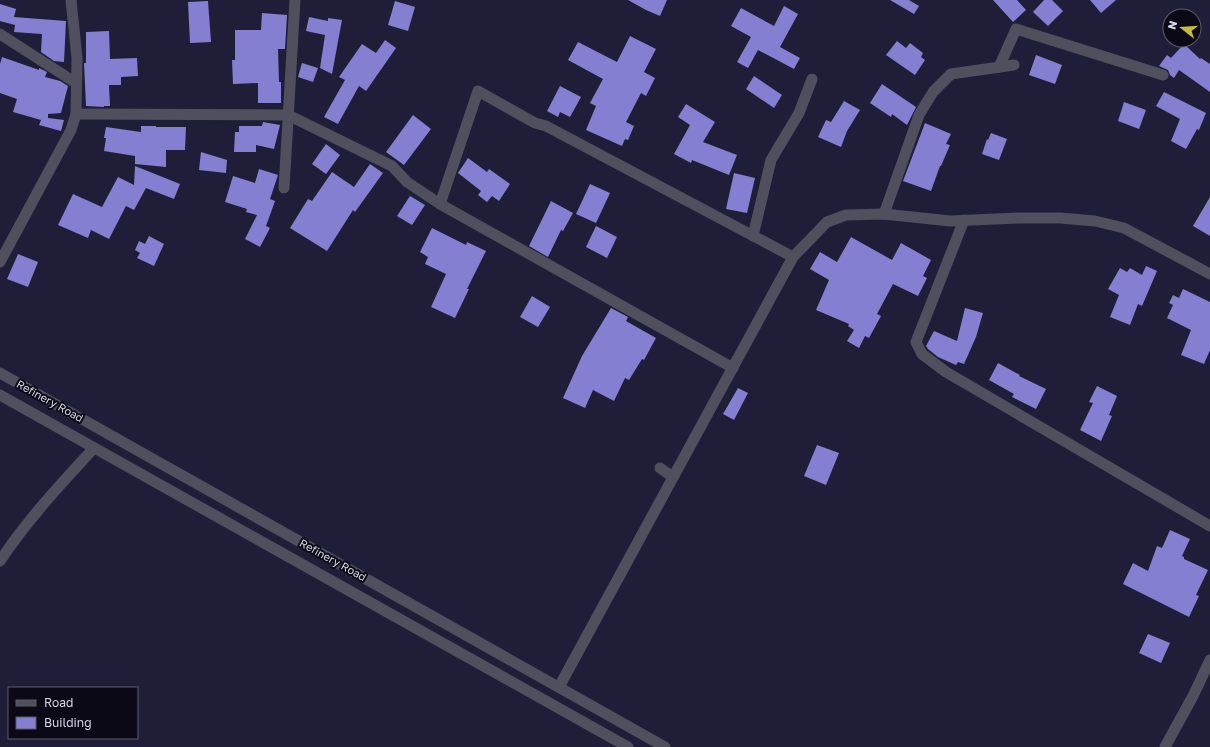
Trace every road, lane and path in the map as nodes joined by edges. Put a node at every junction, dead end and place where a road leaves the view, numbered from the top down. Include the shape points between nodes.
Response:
1 (71, 0) edge
2 (294, 0) edge
3 (0, 34) edge
4 (1014, 65) dead end
5 (999, 67) junction
6 (1163, 75) dead end
7 (812, 79) dead end
8 (76, 83) junction
9 (76, 114) junction
10 (288, 115) junction
11 (284, 188) dead end
12 (440, 204) junction
13 (884, 214) junction
14 (964, 220) junction
15 (753, 236) junction
16 (793, 257) junction
17 (0, 262) edge
18 (1210, 274) edge
19 (734, 368) junction
20 (0, 373) edge
21 (0, 395) edge
22 (94, 448) junction
23 (660, 468) dead end
24 (673, 477) junction
25 (1210, 526) edge
26 (0, 561) edge
27 (1210, 660) edge
28 (559, 687) junction
29 (628, 747) edge
30 (666, 747) edge
31 (1165, 747) edge

1 - 8 street via 77,58
2 - 10 street
3 - 8 street
4 - 5 street
5 - 6 street via 1016,29
5 - 13 street via 951,74 933,92 920,115
7 - 15 street via 799,113 771,160
8 - 9 street
9 - 10 street
9 - 17 street via 71,130
10 - 11 street
10 - 12 street via 392,166 406,182
12 - 15 street via 478,91
12 - 19 street
13 - 14 street via 950,221
13 - 16 street via 846,215 826,222
14 - 18 street via 1053,218 1095,221 1124,228
14 - 25 street via 916,342 922,354 946,372
15 - 16 street
16 - 19 street
19 - 24 street
20 - 28 street, Refinery Road
21 - 22 street, Refinery Road
22 - 26 street via 53,492
22 - 29 street, Refinery Road
23 - 24 street
24 - 28 street
27 - 31 street
28 - 30 street, Refinery Road

